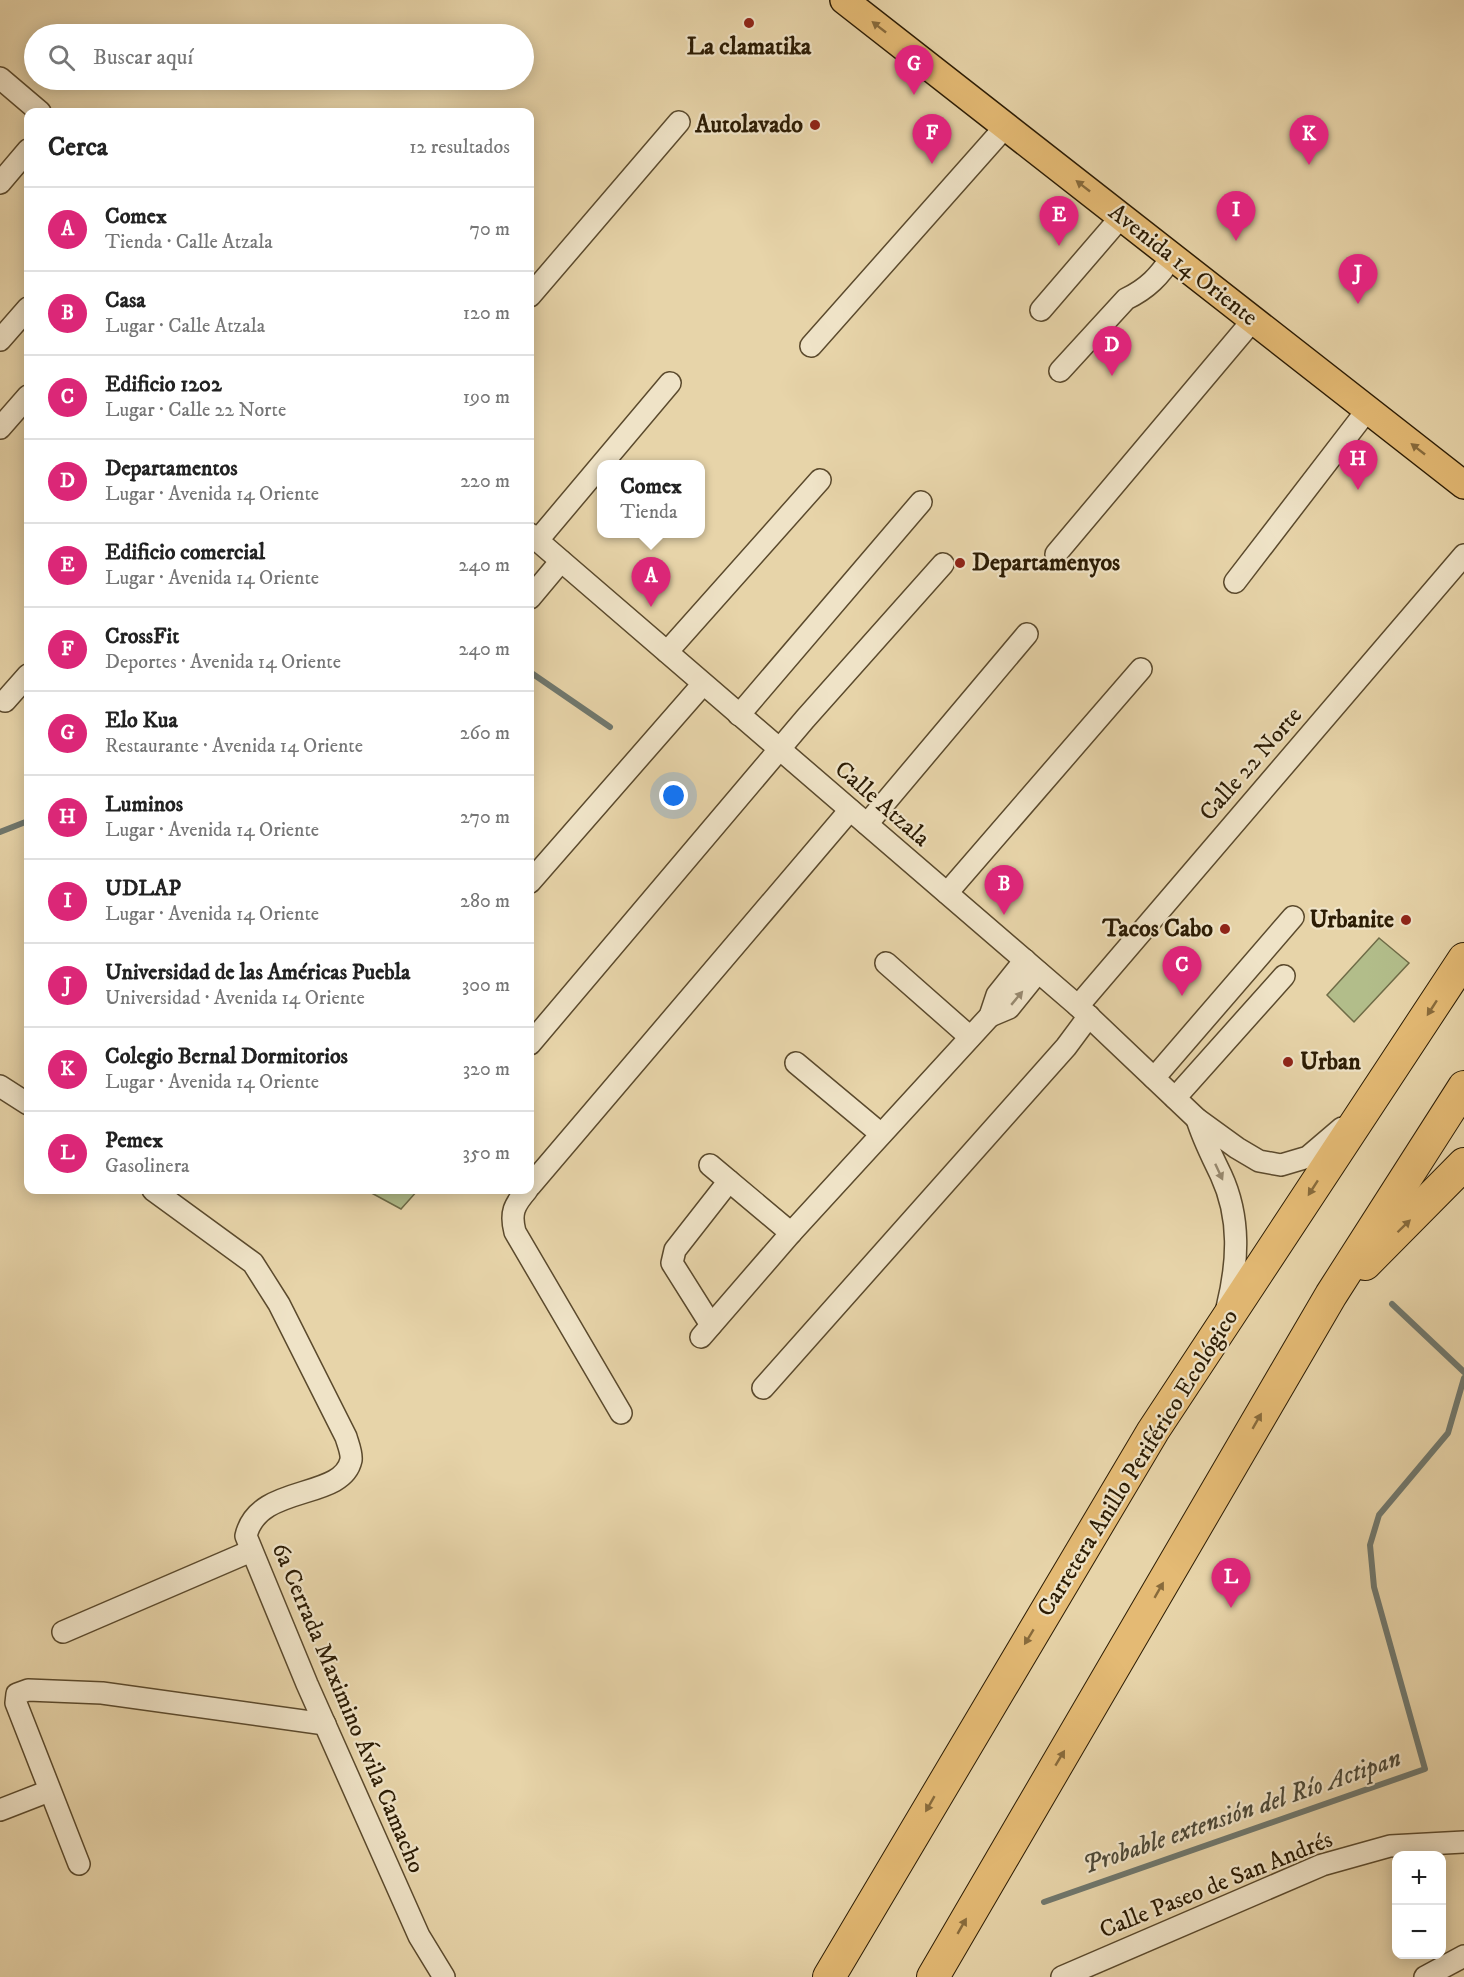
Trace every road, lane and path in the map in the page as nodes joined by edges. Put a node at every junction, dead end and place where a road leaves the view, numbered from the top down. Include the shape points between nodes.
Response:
1 (844, 0) edge
2 (0, 78) edge
3 (35, 108) edge
4 (679, 122) dead end
5 (1006, 126) junction
6 (24, 155) edge
7 (0, 183) edge
8 (1121, 217) junction
9 (1172, 256) junction
10 (534, 291) edge
11 (1041, 310) dead end
12 (24, 313) edge
13 (1253, 320) junction
14 (0, 340) edge
15 (811, 346) dead end
16 (1060, 371) dead end
17 (670, 383) dead end
18 (24, 401) edge
19 (1368, 409) junction
20 (0, 429) edge
21 (602, 460) edge
22 (597, 465) edge
23 (820, 480) dead end
24 (1464, 485) edge
25 (921, 501) dead end
26 (534, 536) edge
27 (534, 538) edge
28 (1056, 554) dead end
29 (1464, 555) edge
30 (561, 561) junction
31 (943, 564) dead end
32 (1235, 582) dead end
33 (534, 593) edge
34 (1027, 634) dead end
35 (667, 652) junction
36 (1141, 669) dead end
37 (24, 680) edge
38 (703, 684) junction
39 (5, 701) dead end
40 (739, 715) junction
41 (780, 750) junction
42 (850, 810) junction
43 (867, 824) junction
44 (534, 877) edge
45 (947, 893) junction
46 (1293, 917) dead end
47 (1464, 959) edge
48 (886, 963) dead end
49 (1031, 966) junction
50 (1284, 976) dead end
51 (1083, 1011) junction
52 (970, 1037) junction
53 (534, 1039) edge
54 (796, 1063) dead end
55 (1154, 1078) junction
56 (0, 1086) edge
57 (1464, 1087) edge
58 (1175, 1098) junction
59 (24, 1101) edge
60 (1369, 1102) junction
61 (1197, 1119) junction
62 (882, 1134) junction
63 (1464, 1164) edge
64 (710, 1165) dead end
65 (534, 1181) edge
66 (729, 1181) junction
67 (158, 1194) edge
68 (523, 1194) edge
69 (791, 1233) junction
70 (1331, 1295) junction
71 (1223, 1325) junction
72 (763, 1388) dead end
73 (621, 1413) dead end
74 (251, 1551) junction
75 (63, 1632) dead end
76 (325, 1724) junction
77 (49, 1791) junction
78 (0, 1810) edge
79 (1464, 1842) edge
80 (79, 1864) dead end
81 (846, 1946) junction
82 (1464, 1956) edge
83 (444, 1977) edge
84 (815, 1977) edge
85 (829, 1977) edge
86 (933, 1977) edge
87 (1062, 1977) edge
88 (1425, 1977) edge

5 -> 1 main road, Avenida 14 Oriente
2 - 3 street
4 - 10 street
8 -> 5 main road, Avenida 14 Oriente
5 - 15 street
6 - 7 street
8 - 9 main road, Avenida 14 Oriente
8 - 11 street
9 - 13 main road, Avenida 14 Oriente
9 - 16 street via 1159,276 1140,293 1126,299
12 - 14 street
13 - 19 main road, Avenida 14 Oriente
13 - 28 street
17 - 21 street
18 - 20 street
24 -> 19 main road, Avenida 14 Oriente
19 - 32 street
22 - 26 street
23 - 35 street
25 - 40 street
27 - 30 street, Calle Atzala
29 - 51 street, Calle 22 Norte
30 - 33 street
30 - 35 street, Calle Atzala
31 - 41 street
34 - 43 street
35 - 38 street, Calle Atzala
36 - 45 street
37 - 39 street
38 - 40 street, Calle Atzala
38 - 44 street
40 - 41 street, Calle Atzala
41 - 42 street, Calle Atzala
41 - 53 street
42 - 43 street, Calle Atzala
42 - 65 street
43 - 45 street, Calle Atzala
45 - 49 street, Calle Atzala
46 - 55 street
47 -> 60 highway, Carretera Anillo Periférico Ecológico
48 - 52 street
49 - 51 street, Calle Atzala
49 - 52 street via 997,995 990,1016
50 - 58 street
51 - 55 street, Calle Atzala
51 - 72 street, Calle 22 Norte via 1066,1047
52 - 62 street
54 - 62 street
55 - 58 street, Calle Atzala
56 - 59 street
57 - 70 highway
58 - 61 street, Calle Atzala
60 - 61 street, Calle Atzala via 1308,1157 1281,1165 1259,1161
60 -> 71 highway, Carretera Anillo Periférico Ecológico
61 -> 71 street, Calle Atzala via 1222,1176 1235,1228 1236,1270
62 - 69 street
70 -> 63 highway
64 - 66 street
66 - 69 street
66 - 69 street via 675,1250 672,1263 706,1331
67 - 74 street, 6a Cerrada Maximino Ávila Camacho via 253,1263 279,1304 346,1437 352,1457 348,1469 337,1479 257,1513 246,1536
68 - 73 street via 511,1215 515,1232
86 -> 70 highway
71 -> 81 highway, Carretera Anillo Periférico Ecológico via 1153,1431
74 - 75 street
74 - 76 street, 6a Cerrada Maximino Ávila Camacho
76 - 77 street via 102,1693 28,1690 17,1694 16,1703
76 - 83 street, 6a Cerrada Maximino Ávila Camacho via 419,1936
77 - 78 street
77 - 80 street
79 - 87 street, Calle Paseo de San Andrés via 1390,1846 1322,1865
81 - 84 street
81 - 85 highway, Carretera Anillo Periférico Ecológico
82 - 88 street

